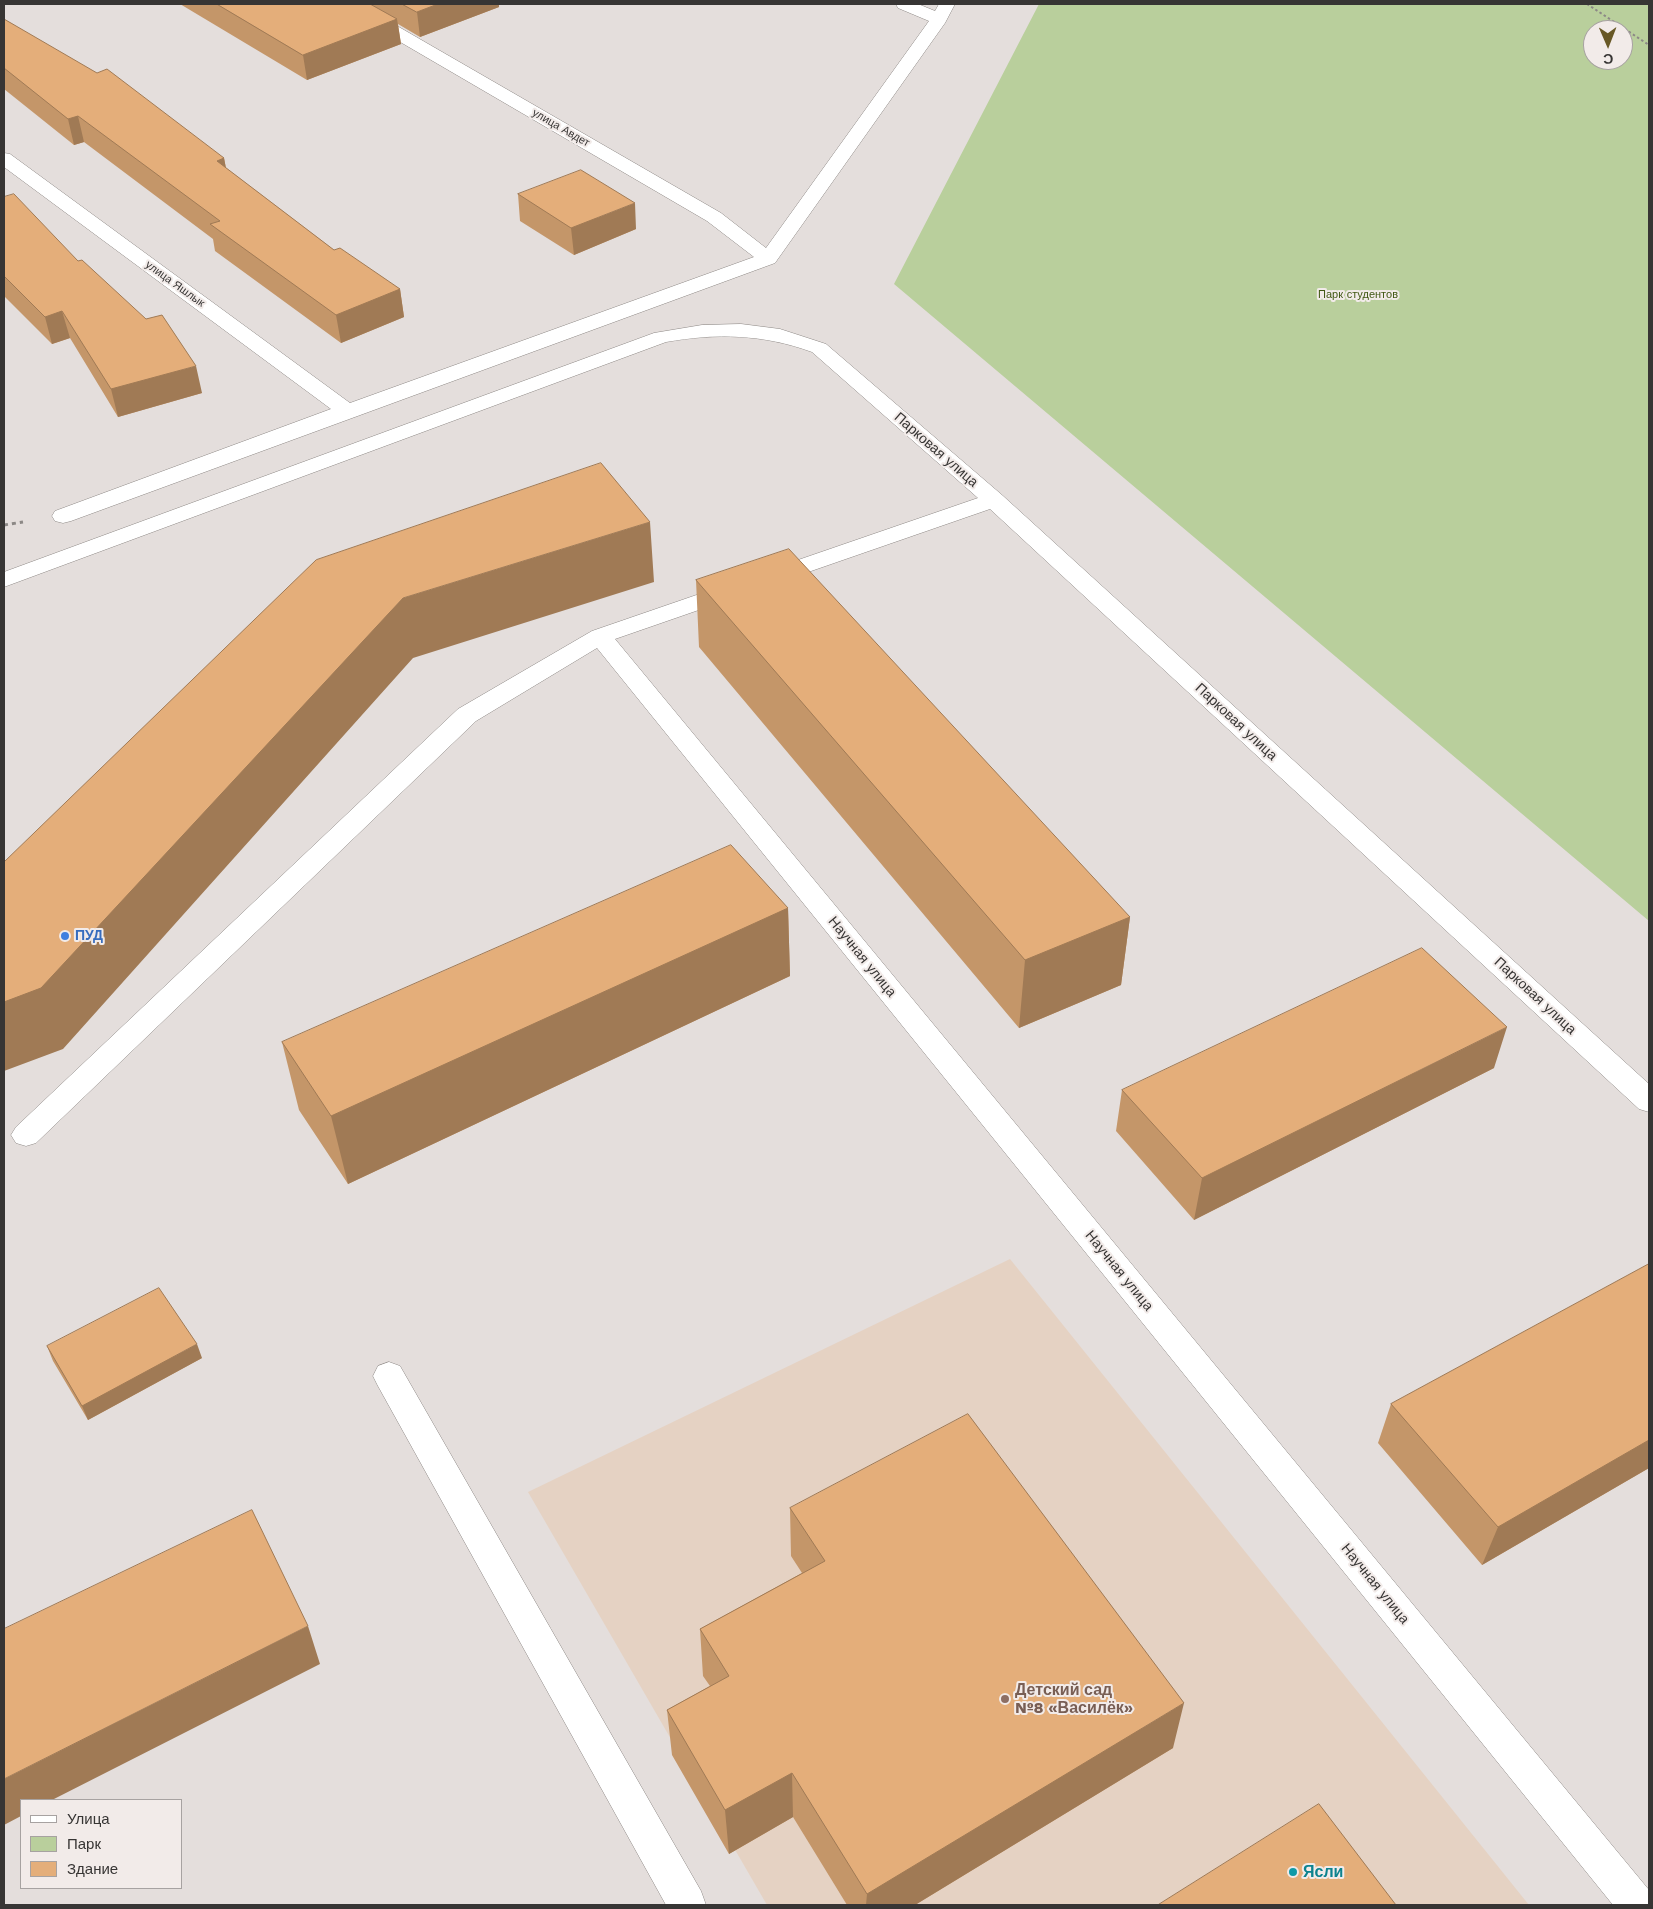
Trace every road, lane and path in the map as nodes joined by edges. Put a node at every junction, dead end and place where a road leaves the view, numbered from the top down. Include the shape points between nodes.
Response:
1 (348, 4) edge
2 (904, 4) edge
3 (1587, 4) edge
4 (943, 12) edge
5 (1649, 45) edge
6 (4, 158) edge
7 (768, 259) junction
8 (347, 410) junction
9 (994, 500) junction
10 (63, 516) dead end
11 (4, 580) edge
12 (600, 636) junction
13 (1649, 1101) edge
14 (26, 1135) dead end
15 (389, 1376) dead end
16 (687, 1905) edge
17 (1637, 1905) edge

1 - 7 street, улица Авдет via 714,218
2 - 4 street
3 - 5 path
4 - 7 street
6 - 8 street, улица Яшлык
7 - 8 street
8 - 10 street
9 - 11 street, Парковая улица via 819,348 795,338 732,328 692,331 661,337
9 - 12 street
9 - 13 street, Парковая улица
12 - 14 street via 467,716
12 - 17 street, Научная улица
15 - 16 street

